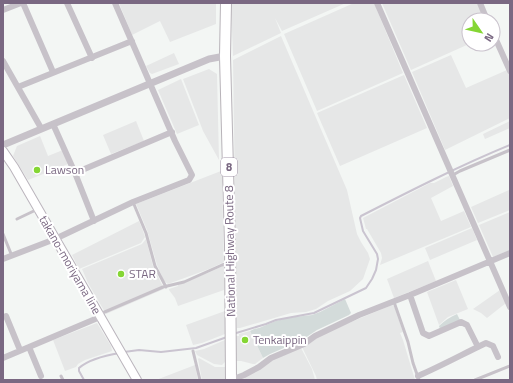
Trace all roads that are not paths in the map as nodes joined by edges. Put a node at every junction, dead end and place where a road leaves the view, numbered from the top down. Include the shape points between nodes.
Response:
1 (22, 3) edge
2 (67, 3) edge
3 (115, 3) edge
4 (226, 3) edge
5 (377, 3) edge
6 (3, 10) edge
7 (132, 41) junction
8 (501, 51) edge
9 (225, 56) junction
10 (92, 58) junction
11 (3, 61) edge
12 (510, 71) edge
13 (53, 72) junction
14 (151, 84) junction
15 (18, 87) junction
16 (53, 124) junction
17 (41, 128) junction
18 (172, 132) junction
19 (3, 145) edge
20 (510, 150) edge
21 (3, 151) edge
22 (75, 173) junction
23 (451, 173) junction
24 (133, 202) junction
25 (38, 209) junction
26 (17, 219) dead end
27 (94, 221) junction
28 (4, 234) edge
29 (55, 239) junction
30 (510, 253) edge
31 (12, 256) junction
32 (3, 259) edge
33 (490, 262) junction
34 (230, 263) junction
35 (166, 287) junction
36 (410, 295) junction
37 (394, 301) junction
38 (510, 307) edge
39 (6, 316) dead end
40 (100, 316) junction
41 (29, 347) junction
42 (478, 347) junction
43 (20, 350) junction
44 (193, 350) dead end
45 (498, 357) dead end
46 (3, 358) edge
47 (510, 366) edge
48 (41, 376) dead end
49 (61, 376) dead end
50 (418, 378) edge
51 (63, 380) edge
52 (137, 380) edge
53 (200, 380) edge
54 (231, 380) edge
55 (475, 380) edge

1 - 6 street
1 - 13 street
2 - 10 street
3 - 7 street
4 - 9 highway, National Highway Route 8 / 8
5 - 23 street
7 - 10 street
7 - 14 street
8 - 12 street
9 - 14 street via 209,59
9 - 34 highway, National Highway Route 8 / 8
10 - 13 street
11 - 15 street
13 - 15 street
14 - 16 street
14 - 18 street
15 - 17 street
16 - 17 street
16 - 22 street
17 - 19 street
18 - 22 street
18 - 24 street via 192,175 189,180
20 - 23 lane
21 - 25 main road, takano-moriyama line
22 - 27 street
23 - 33 street
24 - 27 street
24 - 35 lane via 146,233 155,266
25 - 26 lane
25 - 29 main road, takano-moriyama line
27 - 29 street
28 - 31 lane
29 - 31 street
29 - 40 main road, takano-moriyama line
30 - 33 street
31 - 32 street
33 - 36 street
33 - 38 street
34 - 35 lane
34 - 54 highway, National Highway Route 8 / 8
35 - 40 lane
36 - 37 street
36 - 42 street via 423,333 429,336 462,322 467,325
37 - 50 lane
37 - 54 street via 330,328 304,344 271,358 259,367
39 - 43 street
40 - 41 street
40 - 52 main road, takano-moriyama line
41 - 43 street
41 - 48 street
42 - 45 street via 486,343 493,346
42 - 50 street
43 - 46 street
44 - 53 lane
47 - 55 lane
49 - 51 lane

